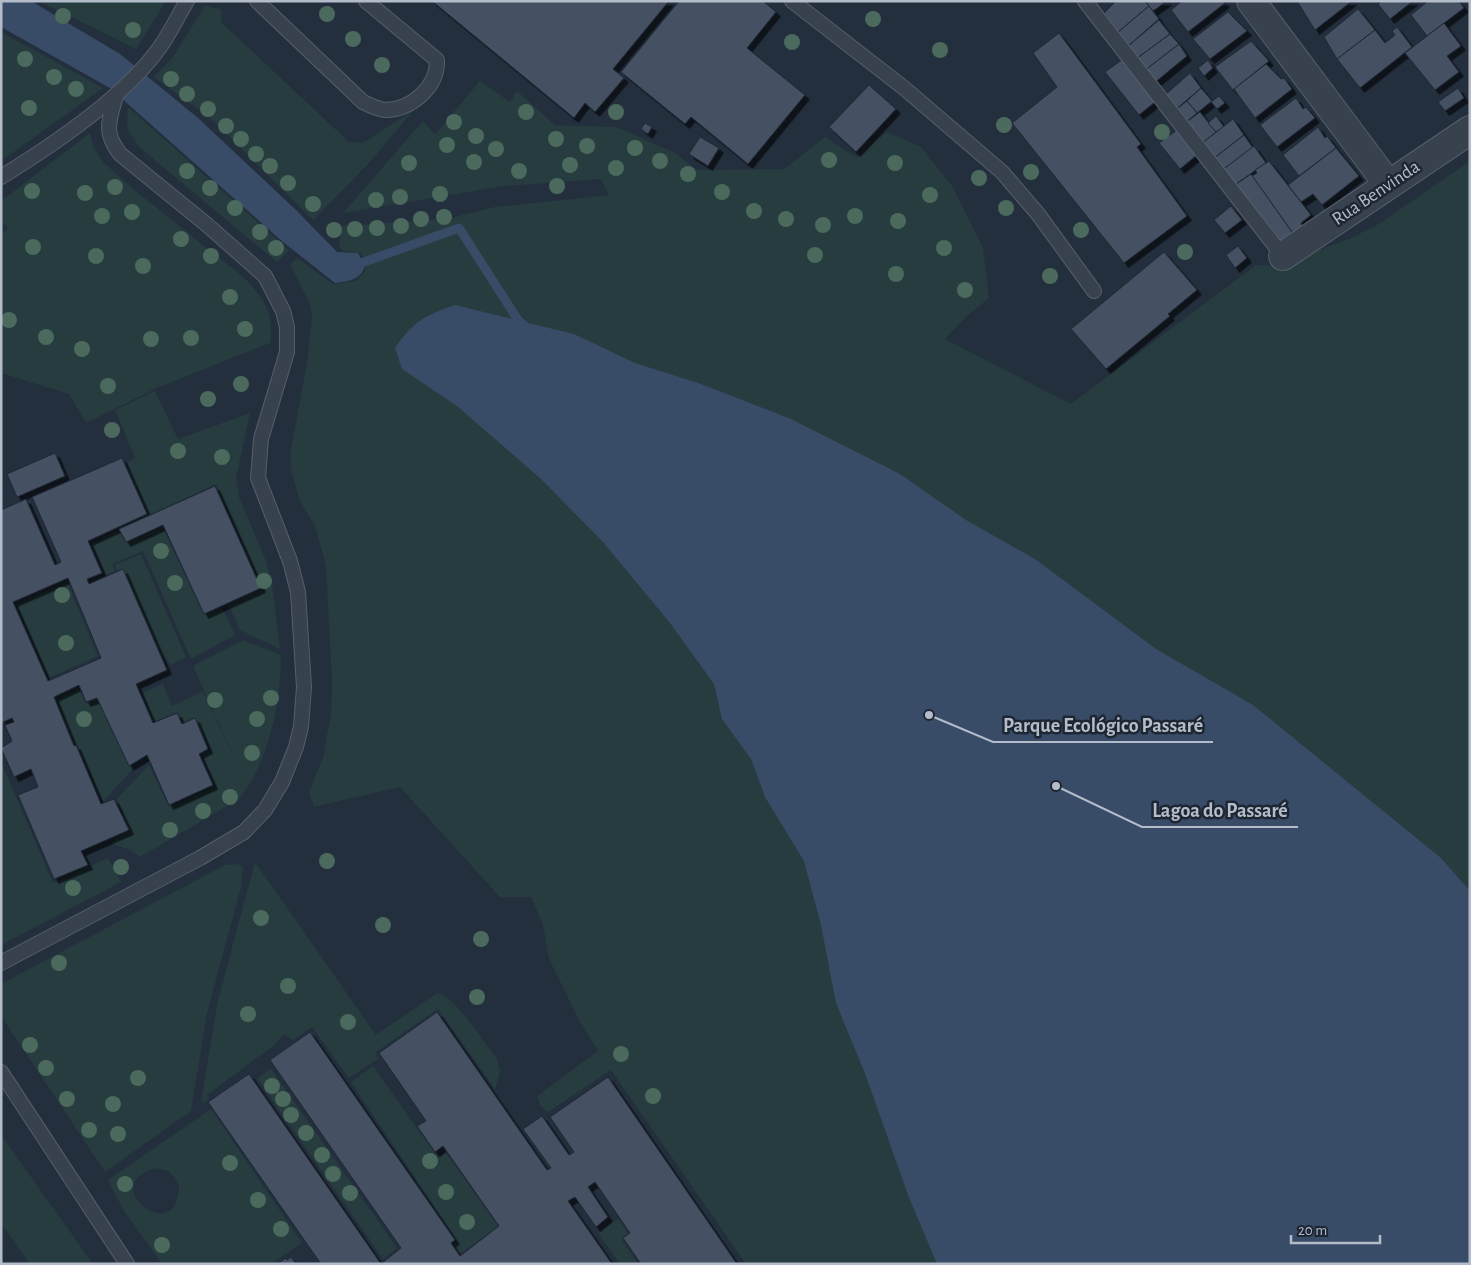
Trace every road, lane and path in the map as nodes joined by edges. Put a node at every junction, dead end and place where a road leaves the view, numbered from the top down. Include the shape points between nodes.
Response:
1 (187, 1) edge
2 (257, 1) edge
3 (366, 1) edge
4 (792, 1) edge
5 (1086, 1) edge
6 (1251, 1) edge
7 (116, 96) junction
8 (1470, 130) edge
9 (1, 177) edge
10 (1388, 184) junction
11 (1283, 256) joint
12 (1094, 291) dead end
13 (1, 963) edge
14 (1, 1072) edge
15 (127, 1264) edge

1 - 7 lane via 160,48
2 - 3 lane via 362,102 384,110 407,104 427,90 436,72 437,60
4 - 12 lane via 904,88 1002,172 1038,214
5 - 11 lane
6 - 10 street
7 - 9 lane
7 - 13 lane via 108,127 110,142 120,154 265,276 283,311 287,326 287,352 261,439 258,478 290,561 298,592 304,687 301,727 282,782 265,810 244,832
8 - 10 street, Rua Benvinda
10 - 11 street, Rua Benvinda
14 - 15 lane

